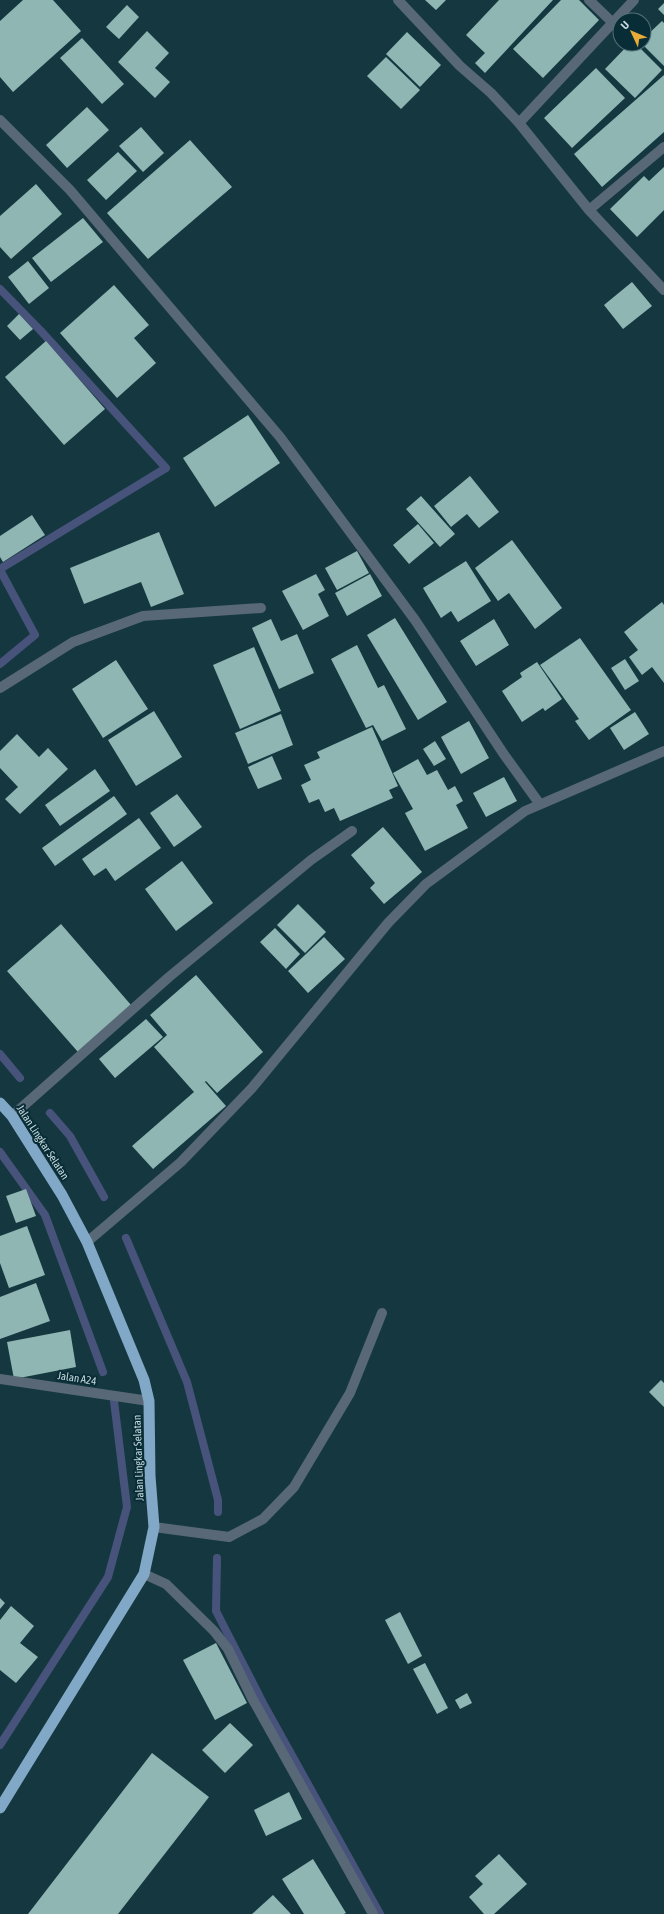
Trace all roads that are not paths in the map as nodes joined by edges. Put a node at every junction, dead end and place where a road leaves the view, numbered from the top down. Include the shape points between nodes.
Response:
1 (398, 0) edge
2 (589, 0) edge
3 (634, 0) edge
4 (622, 12) edge
5 (612, 22) joint
6 (0, 120) edge
7 (518, 123) junction
8 (664, 147) edge
9 (589, 210) junction
10 (664, 290) edge
11 (261, 608) dead end
12 (0, 688) edge
13 (664, 751) edge
14 (540, 803) junction
15 (352, 831) dead end
16 (0, 1103) edge
17 (12, 1116) junction
18 (87, 1242) junction
19 (382, 1313) dead end
20 (0, 1379) edge
21 (149, 1401) junction
22 (154, 1527) junction
23 (144, 1574) junction
24 (0, 1808) edge
25 (373, 1914) edge

1 - 7 street
2 - 5 street
3 - 4 street
5 - 7 street
6 - 14 street via 70,190 280,437 415,620 503,753
7 - 9 street
8 - 9 street
9 - 10 street
11 - 12 street via 143,616 73,642
13 - 14 street
14 - 18 street via 525,811 426,884 388,923 252,1088 181,1162
15 - 17 street via 311,860 169,977
16 - 17 highway, Jalan Lingkar Selatan
17 - 18 highway, Jalan Lingkar Selatan via 62,1195
18 - 21 highway, Jalan Lingkar Selatan via 141,1373
19 - 22 street via 350,1393 294,1487 263,1519 229,1537
20 - 21 street, Jalan A24
21 - 22 highway, Jalan Lingkar Selatan
22 - 23 highway, Jalan Lingkar Selatan
23 - 24 highway, Jalan Lingkar Selatan
23 - 25 street via 166,1584 214,1631 228,1649 252,1698

